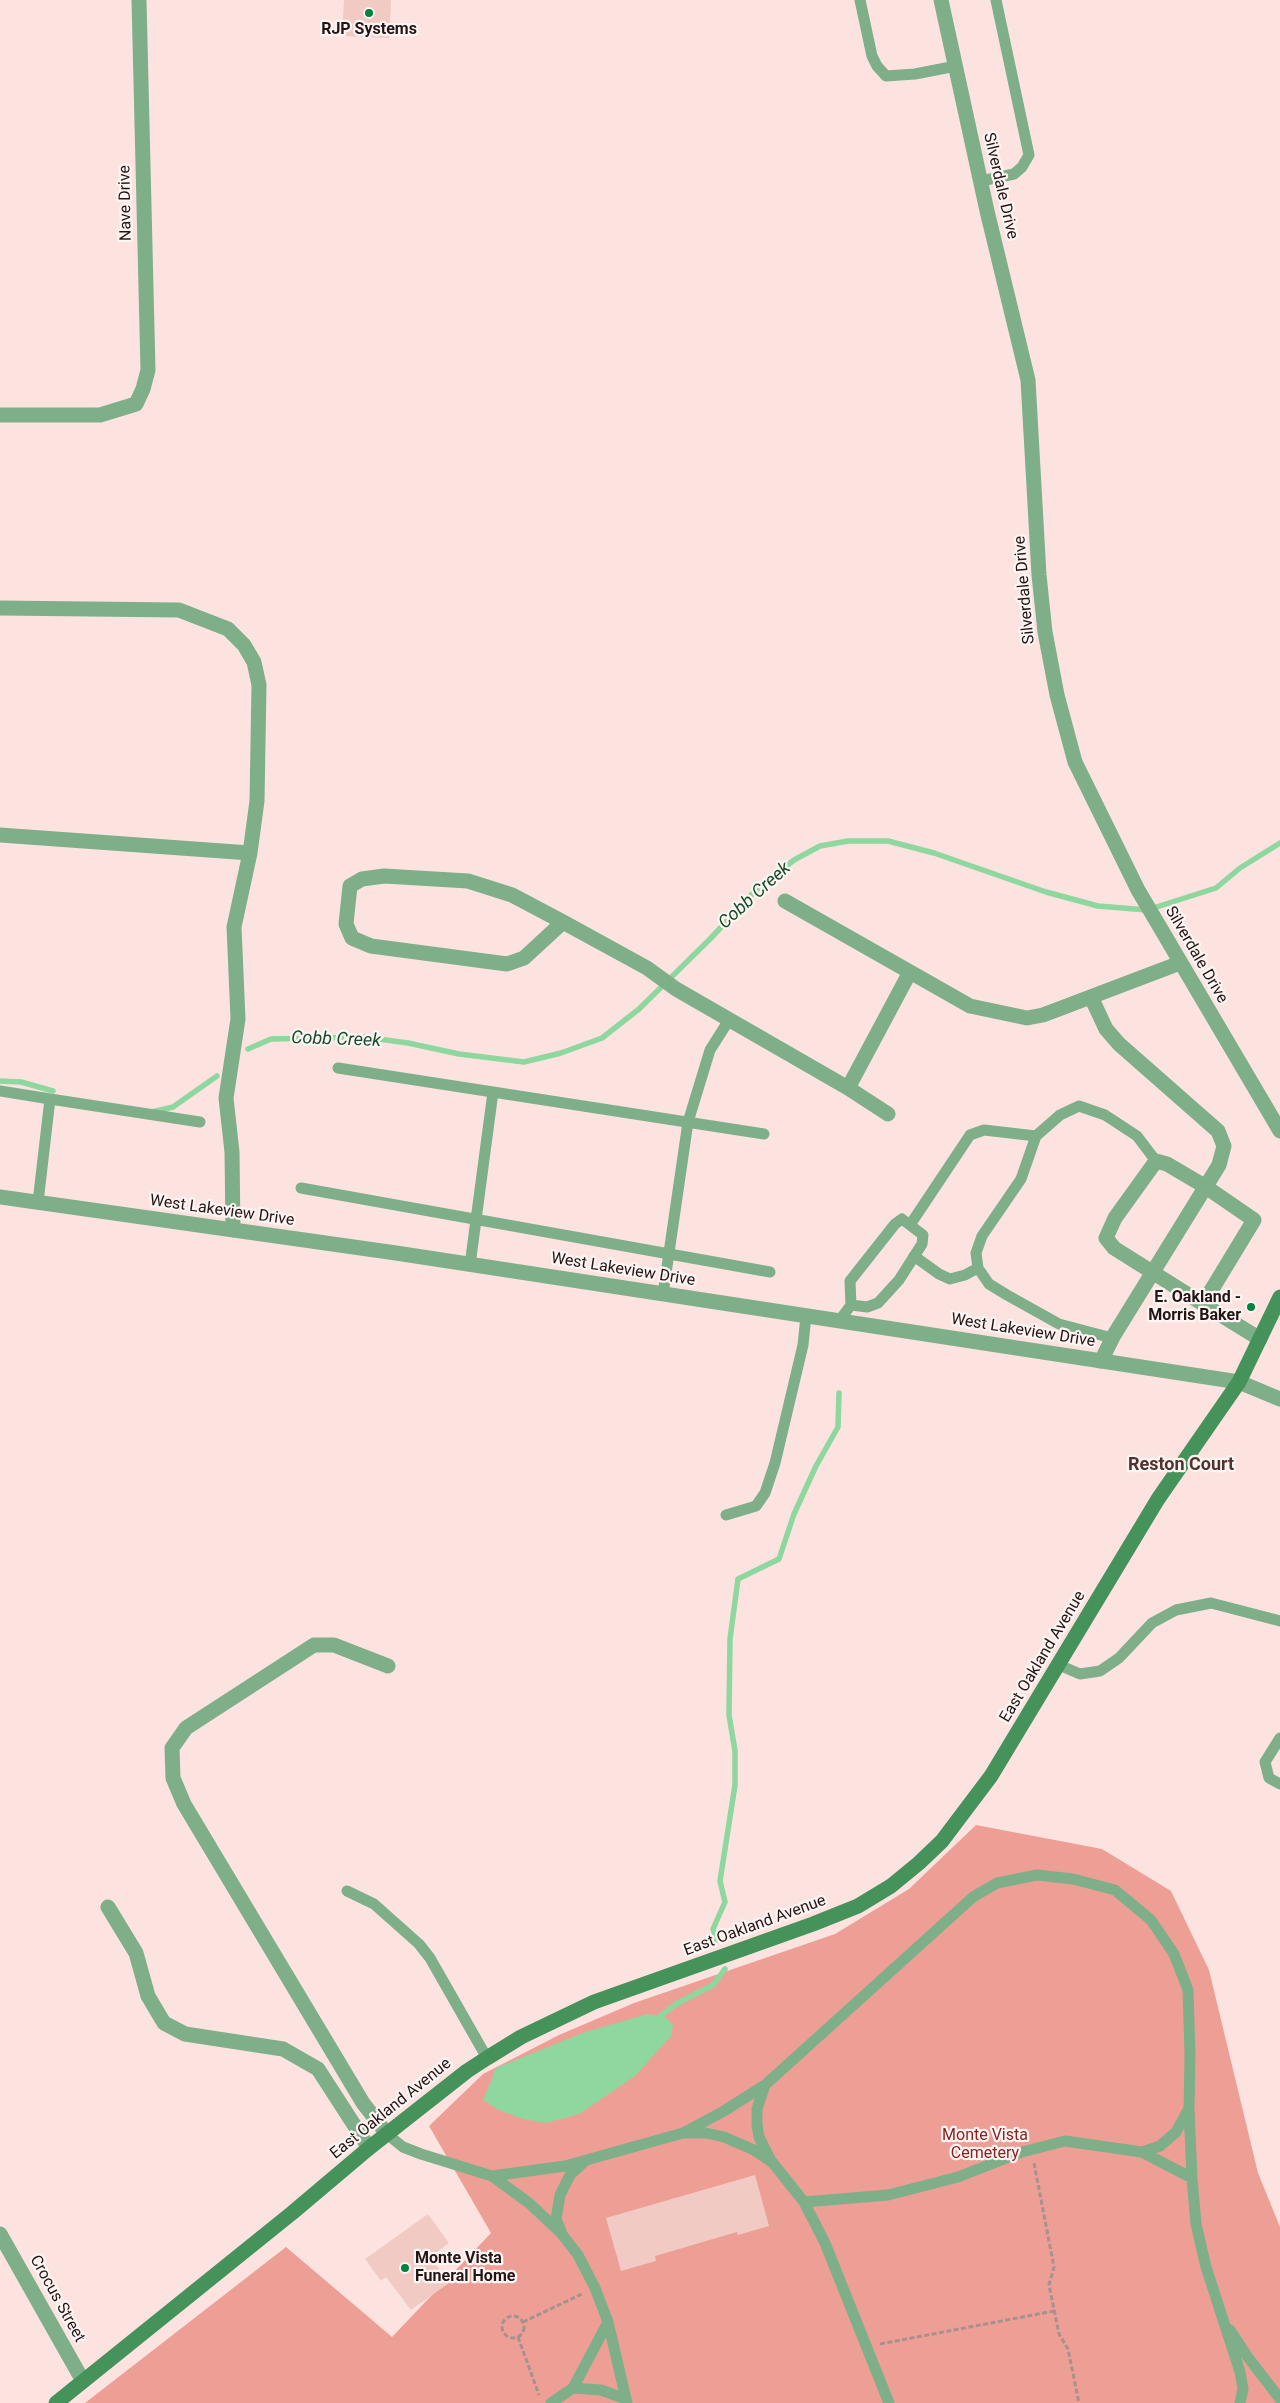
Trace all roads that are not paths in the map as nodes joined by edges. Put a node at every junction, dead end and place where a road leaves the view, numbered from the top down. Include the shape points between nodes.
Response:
1 (139, 0) edge
2 (860, 0) edge
3 (941, 0) edge
4 (996, 0) edge
5 (956, 66) junction
6 (981, 181) junction
7 (0, 415) edge
8 (0, 608) edge
9 (0, 835) edge
10 (250, 853) junction
11 (785, 901) dead end
12 (563, 922) junction
13 (1180, 962) junction
14 (910, 972) junction
15 (1091, 998) junction
16 (730, 1020) junction
17 (338, 1068) dead end
18 (848, 1088) junction
19 (0, 1091) edge
20 (493, 1092) junction
21 (50, 1099) junction
22 (888, 1114) dead end
23 (200, 1122) dead end
24 (688, 1122) junction
25 (1280, 1131) edge
26 (764, 1134) dead end
27 (1036, 1136) junction
28 (1156, 1161) junction
29 (1206, 1187) junction
30 (302, 1188) dead end
31 (0, 1197) edge
32 (38, 1202) junction
33 (477, 1220) junction
34 (910, 1225) junction
35 (233, 1230) junction
36 (670, 1254) junction
37 (914, 1256) junction
38 (470, 1264) junction
39 (978, 1268) junction
40 (770, 1272) dead end
41 (1153, 1272) junction
42 (663, 1294) junction
43 (1280, 1297) edge
44 (1204, 1304) junction
45 (851, 1305) junction
46 (806, 1316) junction
47 (838, 1321) junction
48 (1112, 1338) junction
49 (1260, 1339) junction
50 (1100, 1361) junction
51 (1239, 1382) junction
52 (1280, 1399) edge
53 (726, 1515) dead end
54 (1280, 1621) edge
55 (1059, 1665) junction
56 (388, 1666) dead end
57 (1280, 1738) edge
58 (1280, 1784) edge
59 (347, 1891) dead end
60 (108, 1908) dead end
61 (487, 2058) junction
62 (765, 2085) junction
63 (1189, 2108) junction
64 (683, 2132) junction
65 (387, 2134) junction
66 (369, 2148) junction
67 (1142, 2152) junction
68 (585, 2161) junction
69 (773, 2163) junction
70 (492, 2176) junction
71 (1192, 2178) junction
72 (804, 2202) junction
73 (561, 2233) junction
74 (0, 2234) edge
75 (1220, 2314) junction
76 (608, 2322) junction
77 (83, 2381) junction
78 (573, 2388) junction
79 (1280, 2399) edge
80 (626, 2401) edge
81 (56, 2403) edge
82 (551, 2403) edge
83 (888, 2403) edge
84 (1240, 2403) edge

1 - 7 street, Nave Drive via 148,370 136,404 100,415
2 - 5 lane via 872,56 886,76
3 - 5 street, Silverdale Drive
4 - 6 lane via 1029,155 1014,174
5 - 6 street, Silverdale Drive
6 - 13 street, Silverdale Drive via 1028,380 1039,575 1045,632 1057,695 1075,762 1138,890
8 - 10 street via 180,610 228,629 254,662 259,685 257,801
9 - 10 street
10 - 35 street via 234,927 238,1019 226,1098 232,1152
11 - 14 street
12 - 12 street via 512,895 468,881 384,876 350,886 346,924 352,938 371,946 507,964 524,958
12 - 16 street via 647,968
13 - 15 street
13 - 25 street, Silverdale Drive
14 - 15 street via 970,1006 1027,1018 1042,1016
14 - 18 street
15 - 29 street via 1106,1029 1118,1044 1218,1131 1224,1146 1219,1165
16 - 18 street
16 - 24 lane via 710,1050
17 - 20 lane
18 - 22 street
19 - 21 lane
20 - 24 lane
20 - 33 lane
21 - 23 lane
21 - 32 lane
24 - 26 lane
24 - 36 lane
27 - 28 lane via 1060,1115 1079,1106 1105,1115 1129,1129
27 - 34 lane via 984,1130 970,1135
27 - 39 lane via 1021,1179 982,1236 976,1253
28 - 29 street
28 - 41 street via 1115,1218 1106,1238 1114,1248
29 - 41 street
29 - 44 street via 1254,1220
30 - 33 lane
31 - 32 street, West Lakeview Drive
32 - 35 street, West Lakeview Drive
33 - 36 lane
33 - 38 lane
34 - 37 lane via 923,1235 922,1244
34 - 45 lane via 902,1219 895,1224 850,1281
35 - 38 street, West Lakeview Drive
36 - 40 lane
36 - 42 lane
37 - 39 lane via 950,1279
37 - 45 lane via 899,1280 878,1303 867,1308
38 - 42 street, West Lakeview Drive
39 - 48 lane via 989,1284 1059,1324
41 - 44 street
41 - 48 street
42 - 46 street, West Lakeview Drive
43 - 49 main road, East Oakland Avenue
44 - 49 street
45 - 47 lane
46 - 47 street, West Lakeview Drive
46 - 53 lane via 775,1463 765,1493 756,1506
47 - 50 street, West Lakeview Drive
48 - 50 street
49 - 51 main road, East Oakland Avenue
50 - 51 street, West Lakeview Drive
51 - 52 street, West Lakeview Drive
51 - 55 main road, East Oakland Avenue via 1158,1499
54 - 55 lane via 1211,1603 1185,1608 1152,1623 1120,1658 1100,1671 1080,1674
55 - 61 main road, East Oakland Avenue via 991,1776 963,1815 942,1841 891,1886 858,1906 812,1924 594,2002
56 - 65 street via 334,1645 314,1645 186,1728 172,1748 173,1778 184,1804 363,2103
57 - 58 lane via 1266,1762 1269,1778
59 - 61 lane via 374,1904 419,1944
60 - 66 street via 136,1953 148,1996 164,2023 184,2034 283,2050 318,2069
61 - 65 main road, East Oakland Avenue
62 - 63 lane via 972,1897 997,1883 1037,1875 1073,1879 1115,1890 1151,1920 1174,1954 1188,1990
62 - 64 lane via 730,2108
62 - 69 lane via 757,2108 757,2125 759,2137
63 - 67 lane via 1176,2132 1160,2146
63 - 71 lane
64 - 68 lane
64 - 69 lane via 706,2133 739,2142
65 - 66 main road, East Oakland Avenue
65 - 70 lane via 403,2147
66 - 77 main road, East Oakland Avenue
67 - 71 lane
67 - 72 lane via 1065,2141 958,2177 888,2195
68 - 70 lane via 533,2172
68 - 73 lane via 570,2175 560,2195 556,2219
69 - 72 lane
70 - 73 lane
71 - 75 lane via 1196,2224
72 - 83 lane via 825,2243
73 - 76 lane via 578,2255
74 - 77 street, Crocus Street
75 - 79 lane via 1246,2356
75 - 84 lane via 1240,2372 1243,2388
76 - 78 lane
76 - 80 lane
77 - 81 main road, East Oakland Avenue
78 - 80 lane via 601,2390
78 - 82 lane

